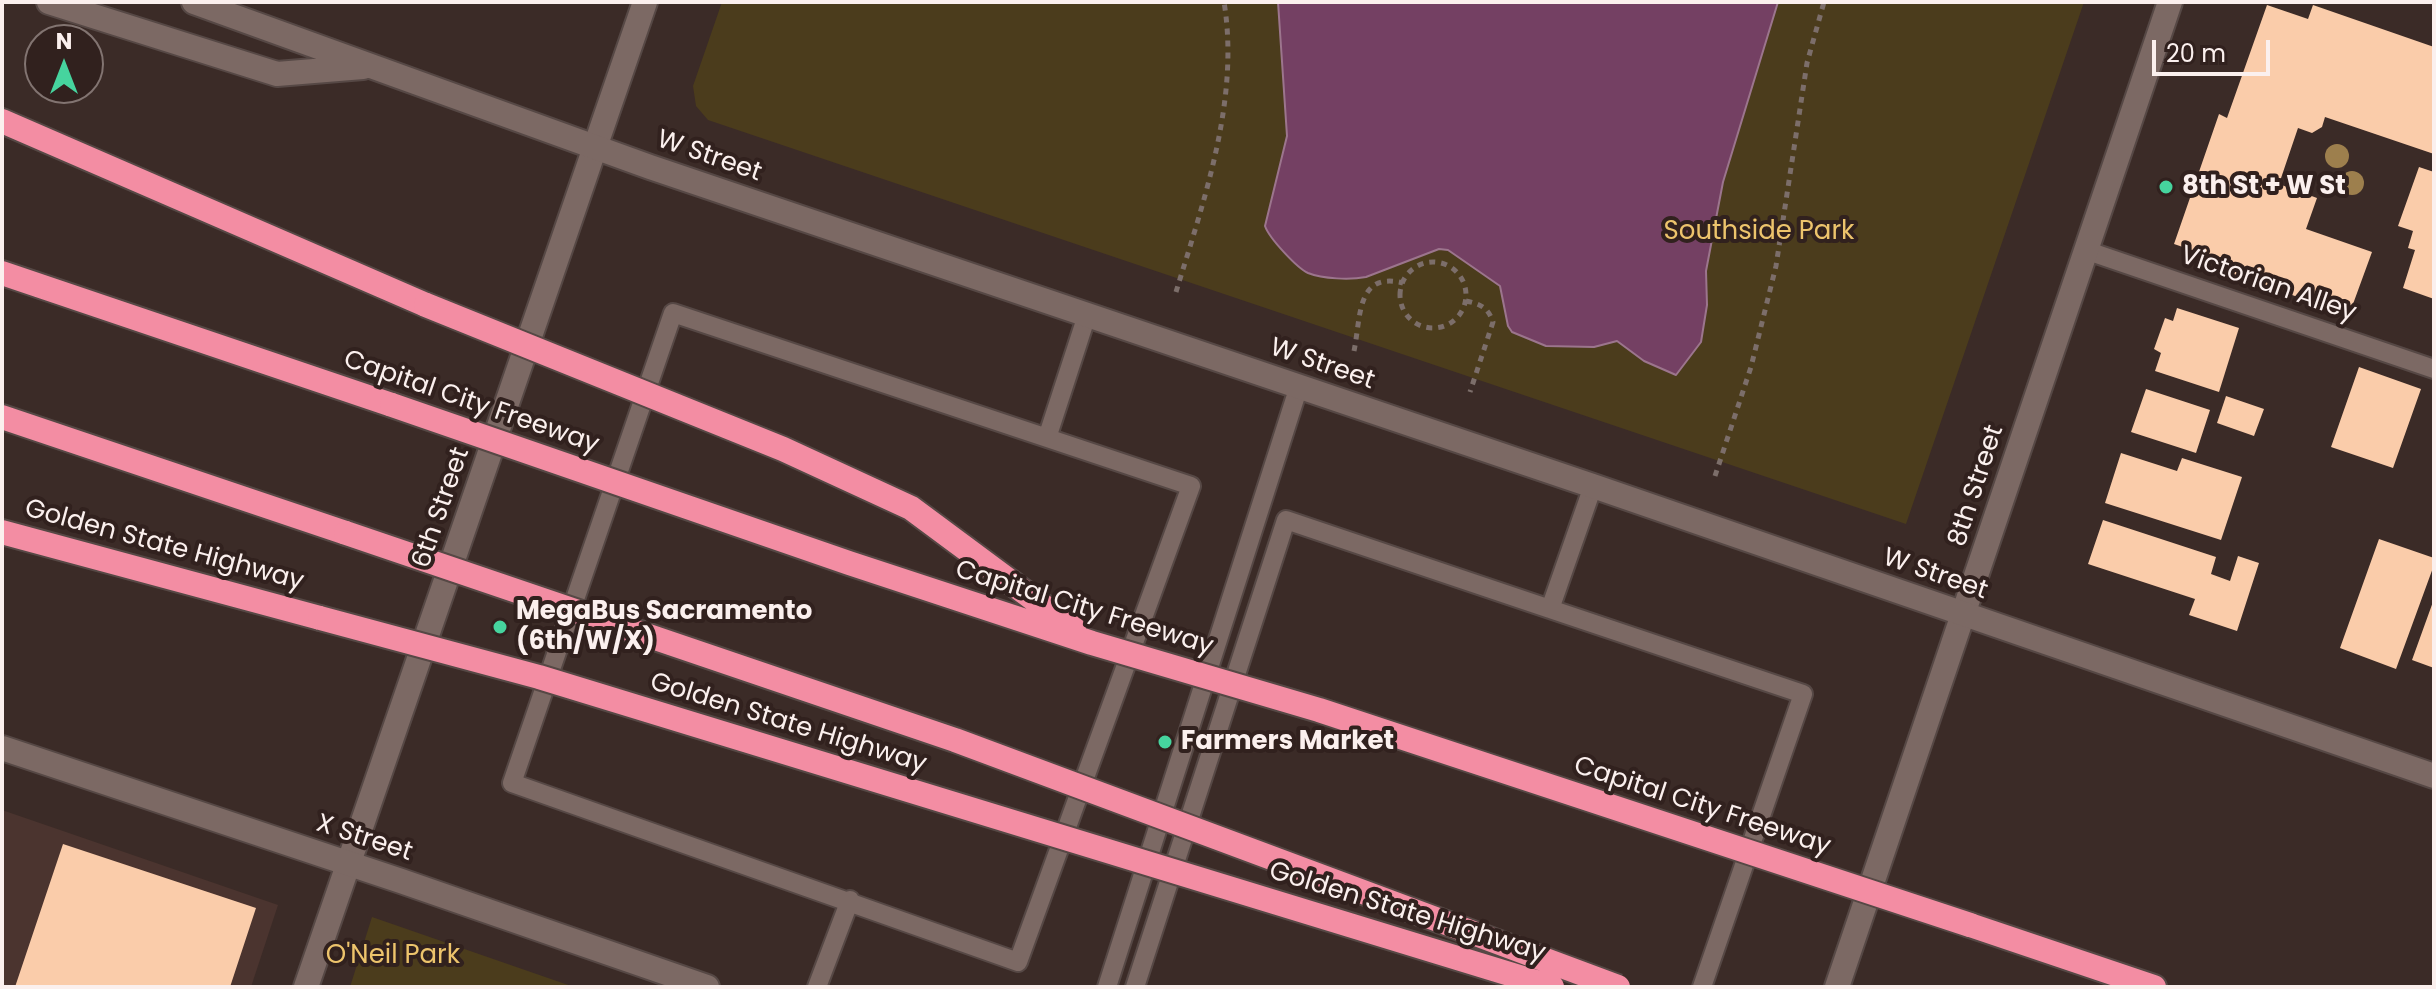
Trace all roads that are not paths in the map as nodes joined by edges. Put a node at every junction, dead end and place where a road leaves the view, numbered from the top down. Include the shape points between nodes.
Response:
1 (49, 2) edge
2 (645, 2) edge
3 (2170, 2) edge
4 (205, 4) edge
5 (373, 66) junction
6 (2, 121) edge
7 (595, 148) junction
8 (2085, 250) junction
9 (2, 273) edge
10 (1087, 315) junction
11 (2434, 369) edge
12 (1299, 386) junction
13 (2, 417) edge
14 (1047, 438) junction
15 (1593, 486) junction
16 (2, 532) edge
17 (1550, 609) junction
18 (1964, 615) junction
19 (1092, 643) junction
20 (2, 748) edge
21 (2434, 776) edge
22 (348, 863) junction
23 (850, 900) junction
24 (306, 987) edge
25 (707, 987) edge
26 (817, 987) edge
27 (1107, 987) edge
28 (1135, 987) edge
29 (1552, 987) edge
30 (1618, 987) edge
31 (1702, 987) edge
32 (1837, 987) edge
33 (2154, 987) edge

1 - 5 main road via 277,74
2 - 7 main road, 6th Street
3 - 8 main road, 8th Street
4 - 5 main road, W Street
5 - 7 main road, W Street
6 - 19 highway, bridge via 426,305 783,449 911,508
7 - 10 main road, W Street
7 - 22 main road, 6th Street
8 - 11 lane, Victorian Alley
8 - 18 main road, 8th Street
9 - 19 highway, Capital City Freeway, bridge
10 - 12 main road, W Street
10 - 14 lane
12 - 15 main road, W Street
12 - 27 lane
13 - 30 highway, bridge via 955,740
14 - 23 lane via 1191,486 1018,962
14 - 23 lane via 673,313 512,783
15 - 17 lane
15 - 18 main road, W Street
16 - 29 highway, Golden State Highway, bridge via 539,677
17 - 28 lane via 1286,520
17 - 31 lane via 1803,694
18 - 21 main road, W Street
18 - 32 main road, 8th Street
19 - 33 highway, Capital City Freeway, bridge via 1319,710
20 - 22 main road, X Street
22 - 24 main road, 6th Street
22 - 25 main road, X Street
23 - 26 lane

